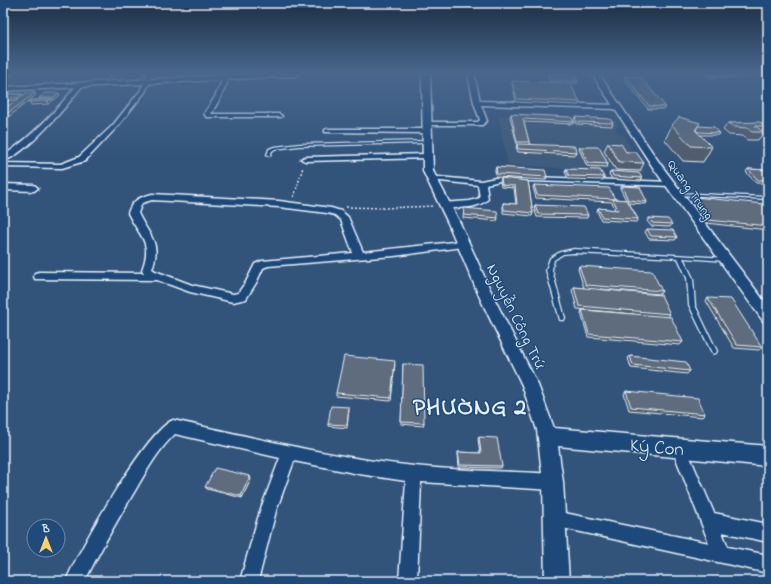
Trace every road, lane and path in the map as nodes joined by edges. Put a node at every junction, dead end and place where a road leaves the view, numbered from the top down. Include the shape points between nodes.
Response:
1 (66, 101) edge
2 (135, 101) edge
3 (214, 101) edge
4 (426, 101) edge
5 (612, 101) edge
6 (477, 102) joint
7 (616, 107) junction
8 (279, 116) dead end
9 (327, 131) dead end
10 (426, 138) junction
11 (269, 155) dead end
12 (3, 159) edge
13 (305, 159) joint
14 (3, 165) edge
15 (431, 178) junction
16 (481, 183) junction
17 (670, 184) junction
18 (3, 188) edge
19 (34, 188) dead end
20 (677, 194) junction
21 (768, 198) edge
22 (297, 199) dead end
23 (445, 205) junction
24 (342, 207) dead end
25 (463, 244) junction
26 (359, 255) junction
27 (680, 257) junction
28 (725, 259) junction
29 (39, 276) dead end
30 (156, 277) junction
31 (768, 317) edge
32 (562, 318) dead end
33 (714, 351) dead end
34 (546, 436) junction
35 (680, 448) junction
36 (290, 452) junction
37 (768, 456) edge
38 (414, 474) junction
39 (553, 482) junction
40 (555, 519) junction
41 (710, 521) junction
42 (768, 532) edge
43 (723, 555) junction
44 (768, 564) edge
45 (75, 581) edge
46 (249, 581) edge
47 (408, 581) edge
48 (557, 581) edge

1 - 12 street via 47,124
2 - 14 street via 115,126 82,159 62,166
3 - 8 street via 208,111 209,116
4 - 10 street, Nguyễn Công Trứ
5 - 7 street, Quang Trung
6 - 7 street
6 - 10 street via 484,121 480,124
7 - 17 street, Quang Trung
9 - 10 street
10 - 11 lane via 299,145 274,148 270,150
10 - 13 street
10 - 15 street, Nguyễn Công Trứ
13 - 22 path via 294,196
15 - 16 street
15 - 23 street, Nguyễn Công Trứ
16 - 17 street via 505,178
16 - 23 street via 484,198 476,203
17 - 20 street, Quang Trung
18 - 19 street
20 - 21 lane
20 - 28 street, Quang Trung
23 - 24 path
23 - 25 street, Nguyễn Công Trứ
25 - 26 street
25 - 34 street, Nguyễn Công Trứ via 530,385
26 - 30 street via 266,263 259,266 242,296 233,298
26 - 30 street via 345,219 338,213 328,210 279,204 152,197 137,202 132,213 151,241 152,252 147,270
27 - 28 lane
27 - 32 lane via 574,251 562,253 552,259 549,270
27 - 33 lane via 690,278 692,304
28 - 31 street, Quang Trung
29 - 30 street
34 - 35 street, Ký Con
34 - 39 street, Nguyễn Công Trứ
35 - 37 street, Ký Con
35 - 41 street
36 - 38 street
36 - 45 street via 176,427 169,429 138,470
36 - 46 street via 268,510
38 - 39 street
38 - 47 street
39 - 40 street, Nguyễn Công Trứ
40 - 43 street
40 - 48 street, Nguyễn Công Trứ
41 - 42 street
41 - 43 street
43 - 44 street

